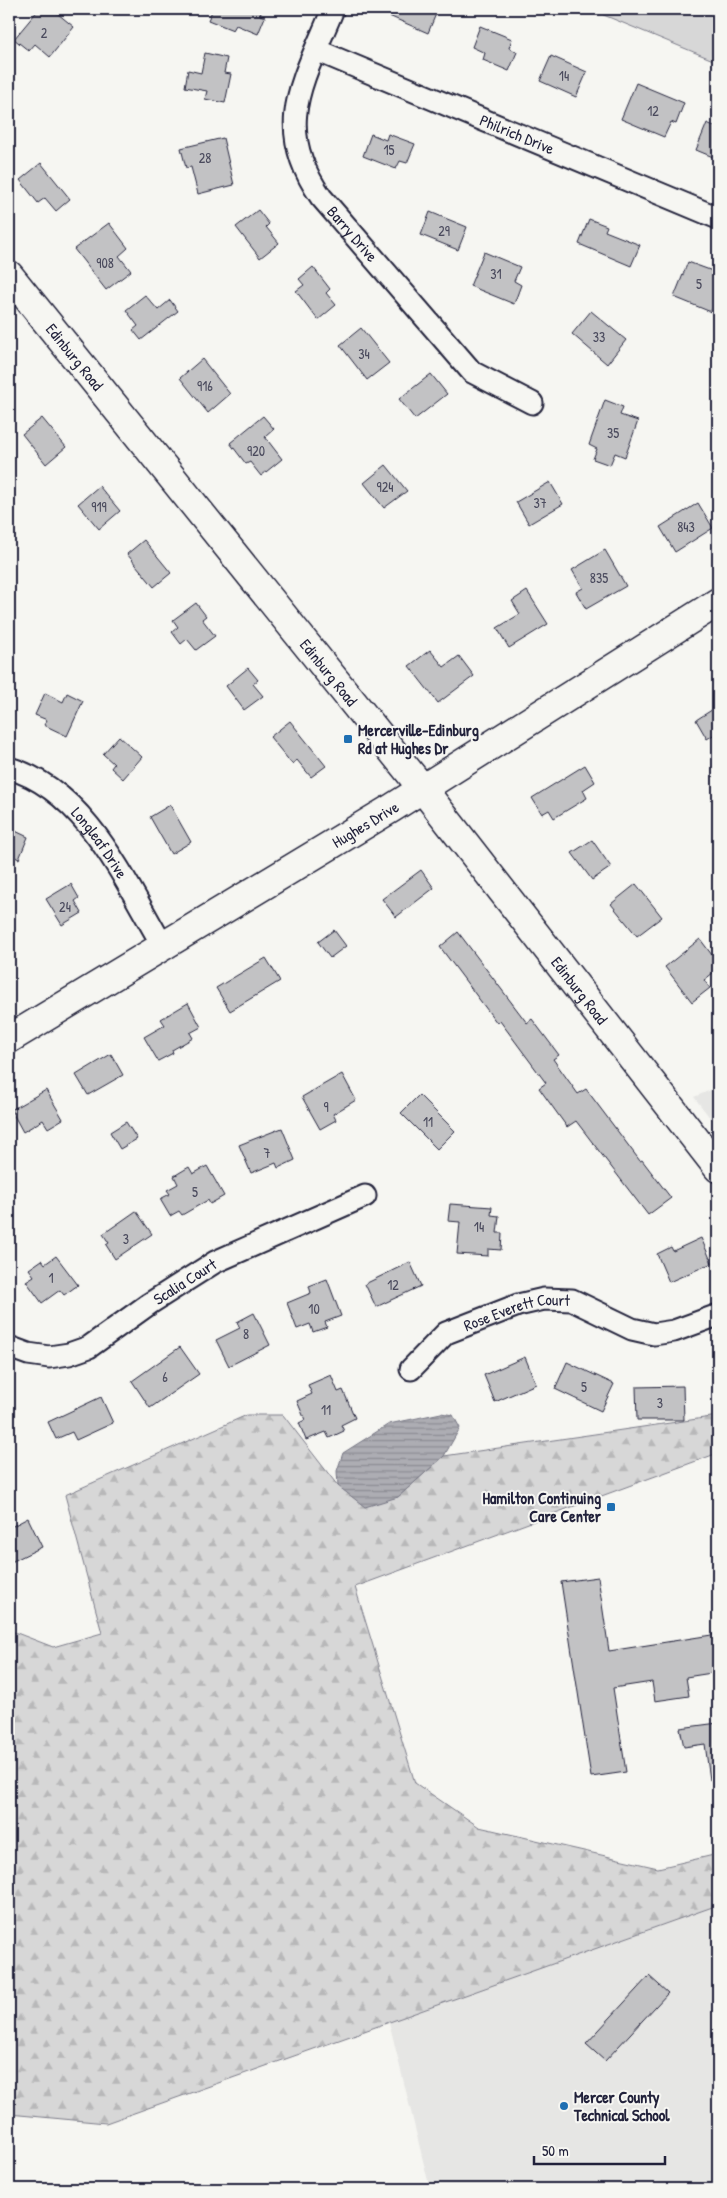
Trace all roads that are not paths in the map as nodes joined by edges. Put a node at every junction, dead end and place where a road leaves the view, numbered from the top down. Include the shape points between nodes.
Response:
1 (333, 9) edge
2 (316, 50) junction
3 (718, 218) edge
4 (9, 275) edge
5 (532, 402) dead end
6 (718, 602) edge
7 (9, 768) edge
8 (422, 788) junction
9 (163, 946) junction
10 (9, 1039) edge
11 (718, 1168) edge
12 (365, 1196) dead end
13 (718, 1315) edge
14 (9, 1348) edge
15 (411, 1369) dead end

1 - 2 street, Barry Drive
2 - 3 street, Philrich Drive
2 - 5 street, Barry Drive via 295,114 299,156 308,178 472,372
4 - 8 main road, Edinburg Road
6 - 8 main road, Hughes Drive
7 - 9 street, Longleaf Drive via 39,782 81,815 97,835
8 - 9 main road, Hughes Drive
8 - 11 main road, Edinburg Road
9 - 10 main road, Hughes Drive
12 - 14 street, Scalia Court via 215,1262 89,1347 49,1357
13 - 15 street, Rose Everett Court via 674,1331 654,1334 632,1329 572,1300 544,1299 518,1305 446,1333

